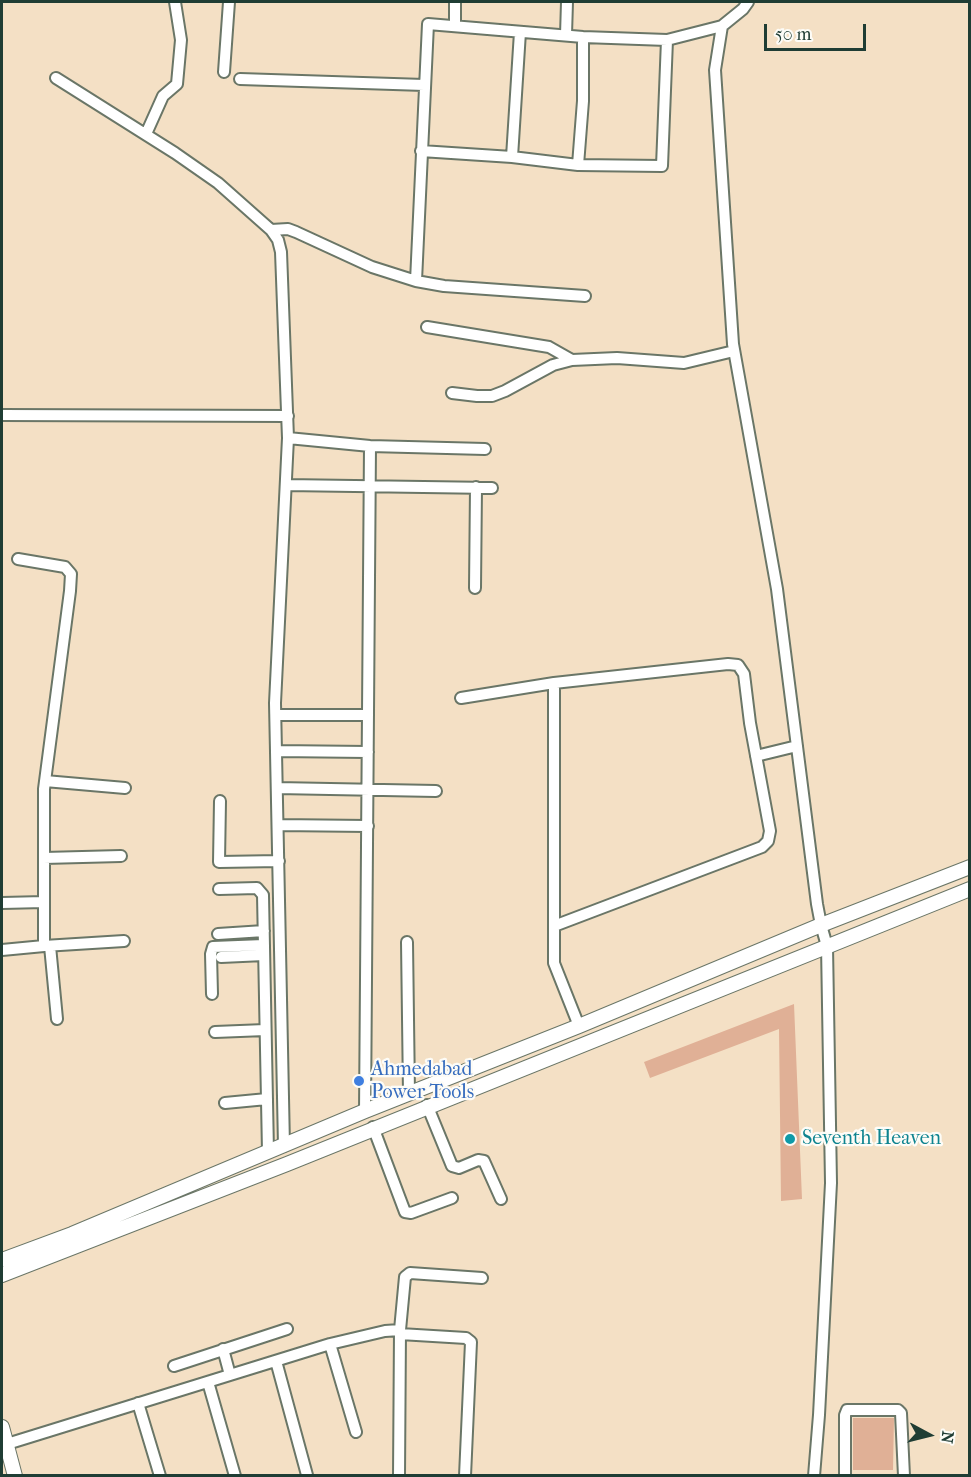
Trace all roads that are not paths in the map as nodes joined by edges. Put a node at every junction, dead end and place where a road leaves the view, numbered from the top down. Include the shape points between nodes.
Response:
1 (175, 2) edge
2 (229, 2) edge
3 (455, 2) edge
4 (567, 2) edge
5 (742, 4) edge
6 (455, 26) junction
7 (722, 26) junction
8 (520, 32) junction
9 (566, 35) junction
10 (583, 37) junction
11 (667, 40) junction
12 (224, 72) dead end
13 (56, 78) dead end
14 (240, 79) dead end
15 (424, 85) junction
16 (146, 134) junction
17 (421, 151) junction
18 (512, 157) junction
19 (578, 165) junction
20 (271, 230) junction
21 (416, 281) junction
22 (585, 296) dead end
23 (427, 327) dead end
24 (734, 351) junction
25 (572, 360) junction
26 (452, 393) dead end
27 (2, 415) edge
28 (288, 416) junction
29 (288, 438) junction
30 (370, 446) junction
31 (485, 449) dead end
32 (286, 485) junction
33 (369, 487) junction
34 (476, 488) junction
35 (492, 488) dead end
36 (18, 559) dead end
37 (475, 588) dead end
38 (554, 683) junction
39 (461, 698) dead end
40 (276, 715) junction
41 (368, 716) junction
42 (797, 746) junction
43 (276, 751) junction
44 (368, 752) junction
45 (756, 756) junction
46 (45, 781) junction
47 (125, 788) dead end
48 (277, 788) junction
49 (368, 789) junction
50 (436, 791) dead end
51 (220, 801) dead end
52 (278, 825) junction
53 (368, 826) junction
54 (121, 856) dead end
55 (44, 858) junction
56 (279, 861) junction
57 (969, 867) edge
58 (219, 889) dead end
59 (969, 889) edge
60 (44, 902) junction
61 (2, 903) edge
62 (821, 925) junction
63 (554, 926) junction
64 (264, 931) junction
65 (218, 934) dead end
66 (124, 941) dead end
67 (407, 942) dead end
68 (47, 946) junction
69 (827, 946) junction
70 (2, 950) edge
71 (264, 950) junction
72 (221, 957) dead end
73 (212, 994) dead end
74 (57, 1019) dead end
75 (579, 1026) junction
76 (266, 1030) junction
77 (215, 1032) dead end
78 (409, 1094) junction
79 (267, 1099) junction
80 (225, 1103) dead end
81 (427, 1105) junction
82 (365, 1111) junction
83 (373, 1127) junction
84 (284, 1146) junction
85 (268, 1152) junction
86 (452, 1198) dead end
87 (501, 1199) dead end
88 (2, 1260) edge
89 (2, 1275) edge
90 (482, 1278) dead end
91 (287, 1329) dead end
92 (400, 1332) junction
93 (330, 1344) junction
94 (223, 1349) junction
95 (276, 1361) junction
96 (174, 1366) dead end
97 (230, 1375) junction
98 (208, 1382) junction
99 (138, 1403) junction
100 (2, 1427) edge
101 (356, 1432) dead end
102 (7, 1444) junction
103 (308, 1475) edge
104 (15, 1476) edge
105 (160, 1476) edge
106 (235, 1476) edge
107 (399, 1476) edge
108 (465, 1476) edge
109 (814, 1476) edge
110 (844, 1476) edge
111 (904, 1476) edge

1 - 16 street via 182,40 177,84 163,96
2 - 12 street
3 - 6 street
4 - 9 street
5 - 7 street
6 - 8 street
6 - 15 street via 428,24
7 - 11 street
7 - 24 street via 715,70
8 - 9 street
8 - 18 street
9 - 10 street
10 - 11 street
10 - 19 street
11 - 19 street via 662,166
13 - 16 street
14 - 15 street
15 - 17 street
16 - 20 street via 218,183
17 - 18 street
17 - 21 street
18 - 19 street
20 - 21 street via 296,232 372,267
20 - 28 street via 281,252
21 - 22 street
23 - 25 street via 549,347
24 - 25 street via 684,363 617,358
24 - 42 street via 777,589
25 - 26 street via 535,373 492,396
27 - 28 street
28 - 29 street
29 - 30 street
29 - 32 street
30 - 31 street
30 - 33 street
32 - 33 street
32 - 40 street
33 - 34 street
33 - 41 street
34 - 35 street
34 - 37 street
36 - 46 street via 65,567 71,574
38 - 39 street
38 - 45 street via 738,665 744,674
38 - 63 street
40 - 41 street
40 - 43 street
41 - 44 street
42 - 45 street
42 - 62 street
43 - 44 street
43 - 48 street
44 - 49 street
45 - 63 street via 770,831 762,847
46 - 47 street
46 - 55 street
48 - 49 street
48 - 52 street
49 - 50 street
49 - 53 street
51 - 56 street via 219,862
52 - 53 street
52 - 56 street
53 - 82 street
54 - 55 street
55 - 60 street
56 - 84 street
57 - 62 street
58 - 64 street via 261,891
59 - 69 street
60 - 61 street
60 - 68 street
62 - 69 street
62 - 75 street
63 - 75 street via 554,963
64 - 65 street
64 - 71 street
66 - 68 street
67 - 78 street
68 - 70 street
68 - 74 street
69 - 81 street
69 - 109 street via 831,1183
71 - 72 street
71 - 73 street via 213,947
71 - 76 street
75 - 78 street
76 - 77 street
76 - 79 street
78 - 82 street
79 - 80 street
79 - 85 street
81 - 83 street
81 - 87 street via 452,1166 459,1168 484,1161
82 - 84 street
83 - 86 street via 405,1212
83 - 89 street
84 - 85 street
85 - 88 street
90 - 92 street via 407,1274
91 - 94 street
92 - 93 street via 385,1331
92 - 107 street
92 - 108 street via 466,1338 471,1342
93 - 95 street
93 - 101 street
94 - 96 street
94 - 97 street
95 - 97 street
95 - 103 street
97 - 98 street
98 - 99 street
98 - 106 street
99 - 102 street
99 - 105 street
100 - 102 street
102 - 104 street
110 - 111 street via 847,1410 898,1410

